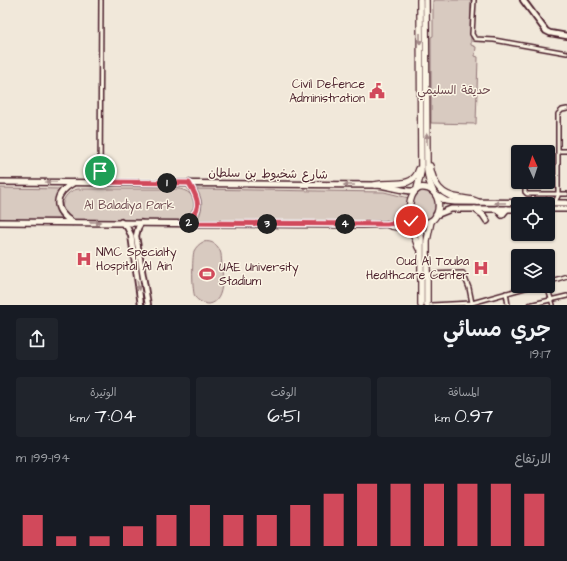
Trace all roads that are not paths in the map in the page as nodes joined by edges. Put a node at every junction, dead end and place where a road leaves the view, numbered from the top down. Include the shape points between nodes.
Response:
1 (101, 0) edge
2 (420, 0) edge
3 (426, 0) edge
4 (474, 0) edge
5 (523, 0) edge
6 (567, 36) edge
7 (567, 53) edge
8 (567, 110) edge
9 (559, 151) junction
10 (567, 151) edge
11 (427, 154) junction
12 (421, 163) junction
13 (0, 182) edge
14 (74, 182) junction
15 (100, 182) junction
16 (189, 183) junction
17 (375, 185) junction
18 (525, 189) edge
19 (416, 190) junction
20 (434, 193) junction
21 (567, 194) edge
22 (558, 195) junction
23 (555, 201) edge
24 (478, 202) junction
25 (511, 202) edge
26 (565, 203) edge
27 (567, 208) edge
28 (475, 209) junction
29 (511, 209) edge
30 (555, 209) edge
31 (436, 215) junction
32 (417, 221) junction
33 (431, 221) junction
34 (487, 221) dead end
35 (0, 222) edge
36 (72, 222) junction
37 (121, 222) junction
38 (141, 223) junction
39 (182, 223) junction
40 (387, 224) junction
41 (133, 251) junction
42 (421, 253) junction
43 (142, 270) junction
44 (427, 274) junction
45 (567, 276) edge
46 (555, 280) edge
47 (511, 292) edge
48 (506, 293) junction
49 (549, 293) edge
50 (567, 296) edge
51 (427, 298) junction
52 (551, 300) junction
53 (472, 302) junction
54 (141, 305) edge
55 (148, 305) edge
56 (421, 305) edge
57 (427, 305) edge
58 (433, 305) edge
59 (508, 305) edge
60 (529, 305) edge
61 (552, 305) edge

1 - 15 street
2 -> 12 highway
11 -> 3 highway
4 - 7 street via 472,34 475,38
5 - 6 main road via 546,31
8 - 9 street via 562,110 558,114
9 - 10 street
9 - 22 street
11 - 20 highway via 427,174
11 - 24 highway via 433,179 439,189 452,197
12 - 17 highway via 417,175 410,182
12 - 19 highway
14 -> 13 main road, شارع شخبوط بن سلطان
14 - 15 main road, شارع شخبوط بن سلطان
14 - 36 main road via 62,190 58,202 61,214
15 - 16 main road, شارع شخبوط بن سلطان
17 -> 16 main road, شارع شخبوط بن سلطان
16 - 39 main road via 197,197 198,205 194,215
17 - 19 main road, شارع شخبوط بن سلطان via 404,191
18 - 22 street via 527,194
19 - 20 highway via 424,187
19 - 32 highway via 411,197 410,205 412,215
20 - 24 main road via 446,201
20 - 31 highway via 438,205
21 - 22 street
22 - 23 street
22 - 26 street
25 -> 24 main road
27 - 30 main road
28 - 29 main road
28 - 31 main road via 451,209
28 - 34 main road
31 - 33 highway
32 - 33 highway
32 - 40 main road
32 - 42 highway
33 - 44 highway via 427,241
35 - 36 main road
36 -> 37 main road
37 - 38 main road
37 - 41 main road via 129,231
38 - 39 main road
38 - 43 main road via 136,234
39 - 40 main road
40 - 42 highway via 410,231 416,238
41 - 43 main road via 136,252 138,266
41 -> 54 main road
42 - 56 highway
43 - 55 main road
44 - 51 highway
44 - 53 street via 463,273
45 - 46 street
47 - 48 street
48 - 53 street
48 - 59 street
49 - 52 street
50 - 52 street
51 - 57 highway
51 - 58 street
52 - 60 street
52 - 61 street
53 - 58 street

